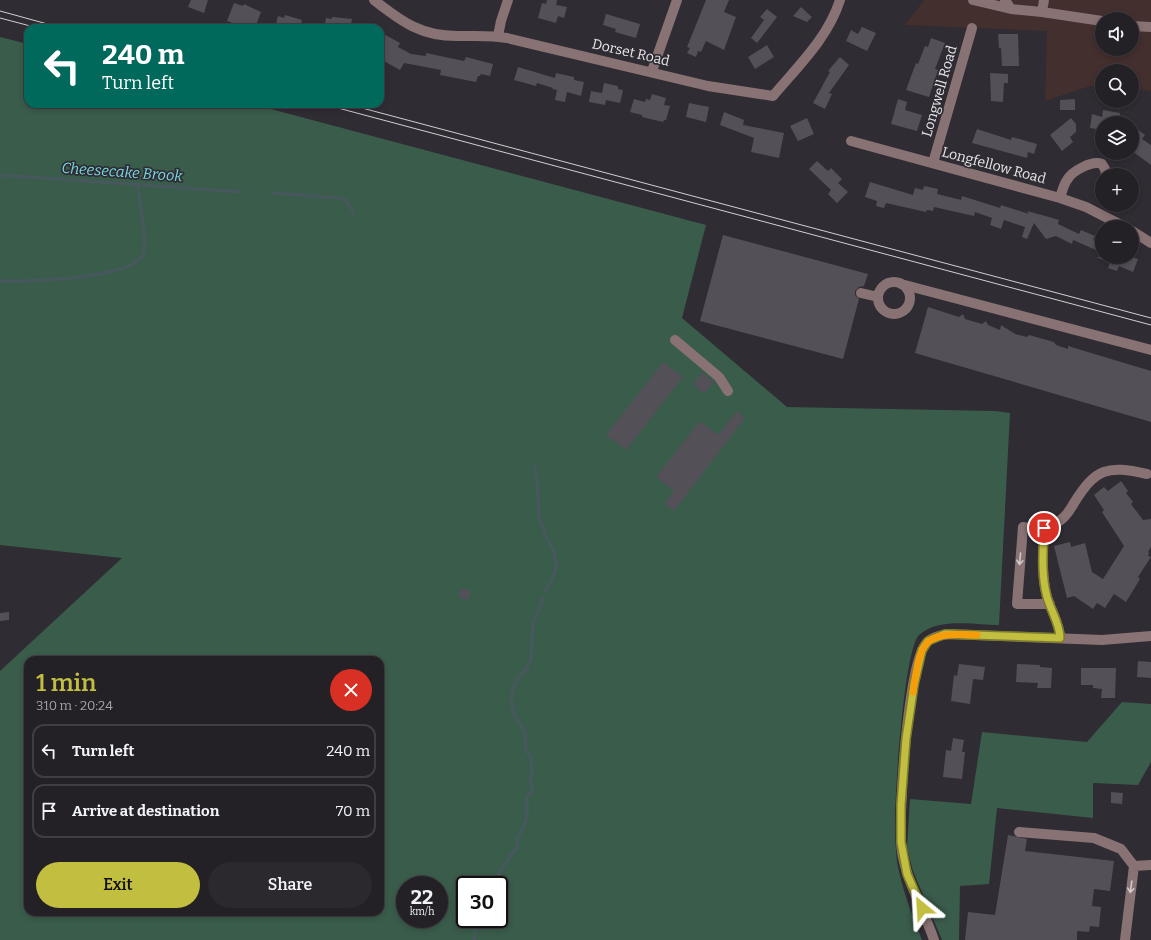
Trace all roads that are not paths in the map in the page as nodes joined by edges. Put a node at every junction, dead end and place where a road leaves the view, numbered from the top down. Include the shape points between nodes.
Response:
1 (374, 0) edge
2 (508, 0) edge
3 (677, 0) edge
4 (840, 0) edge
5 (973, 0) edge
6 (1044, 0) edge
7 (1008, 4) edge
8 (1042, 12) junction
9 (1095, 19) edge
10 (1139, 26) edge
11 (1151, 27) edge
12 (972, 28) dead end
13 (498, 36) junction
14 (652, 71) junction
15 (850, 141) dead end
16 (933, 163) junction
17 (1104, 168) edge
18 (1060, 198) junction
19 (1095, 208) edge
20 (1106, 212) edge
21 (1116, 220) edge
22 (1139, 235) edge
23 (1151, 243) edge
24 (901, 284) junction
25 (860, 293) dead end
26 (878, 297) junction
27 (675, 340) dead end
28 (1151, 350) edge
29 (728, 391) dead end
30 (1147, 474) dead end
31 (1044, 528) junction
32 (1050, 604) junction
33 (1151, 636) edge
34 (1060, 638) junction
35 (1019, 832) dead end
36 (1151, 865) edge
37 (1134, 866) junction
38 (934, 940) edge
39 (1125, 940) edge

1 - 13 street, Dorset Road via 400,20 424,32 451,36
2 - 13 street
3 - 14 street
4 - 14 street, Dorset Road via 824,35 773,96 708,86
5 - 7 street
6 - 8 street
7 - 8 street
8 - 9 street
10 - 11 street
12 - 16 street, Longwell Road
13 - 14 street, Dorset Road
15 - 16 street, Longfellow Road
16 - 18 street, Longfellow Road
17 - 18 street via 1102,164 1090,164 1069,177
18 - 19 street, Longfellow Road
20 - 21 street, Longfellow Road
22 - 23 street
24 - 26 street via 887,284 881,289
24 - 26 street via 908,289 910,297 909,305 903,312 886,312 880,306
24 - 28 street
25 - 26 street
27 - 29 street via 719,377
30 - 31 street via 1118,468 1100,474 1088,482 1066,516
31 - 32 street via 1043,572
31 -> 32 street via 1023,527 1016,604
32 - 34 street
33 - 34 street via 1113,640
34 - 38 street via 949,634 933,638 922,650 908,724 900,835 907,874
35 - 37 street via 1094,838 1121,849
36 - 37 street
37 -> 39 street

